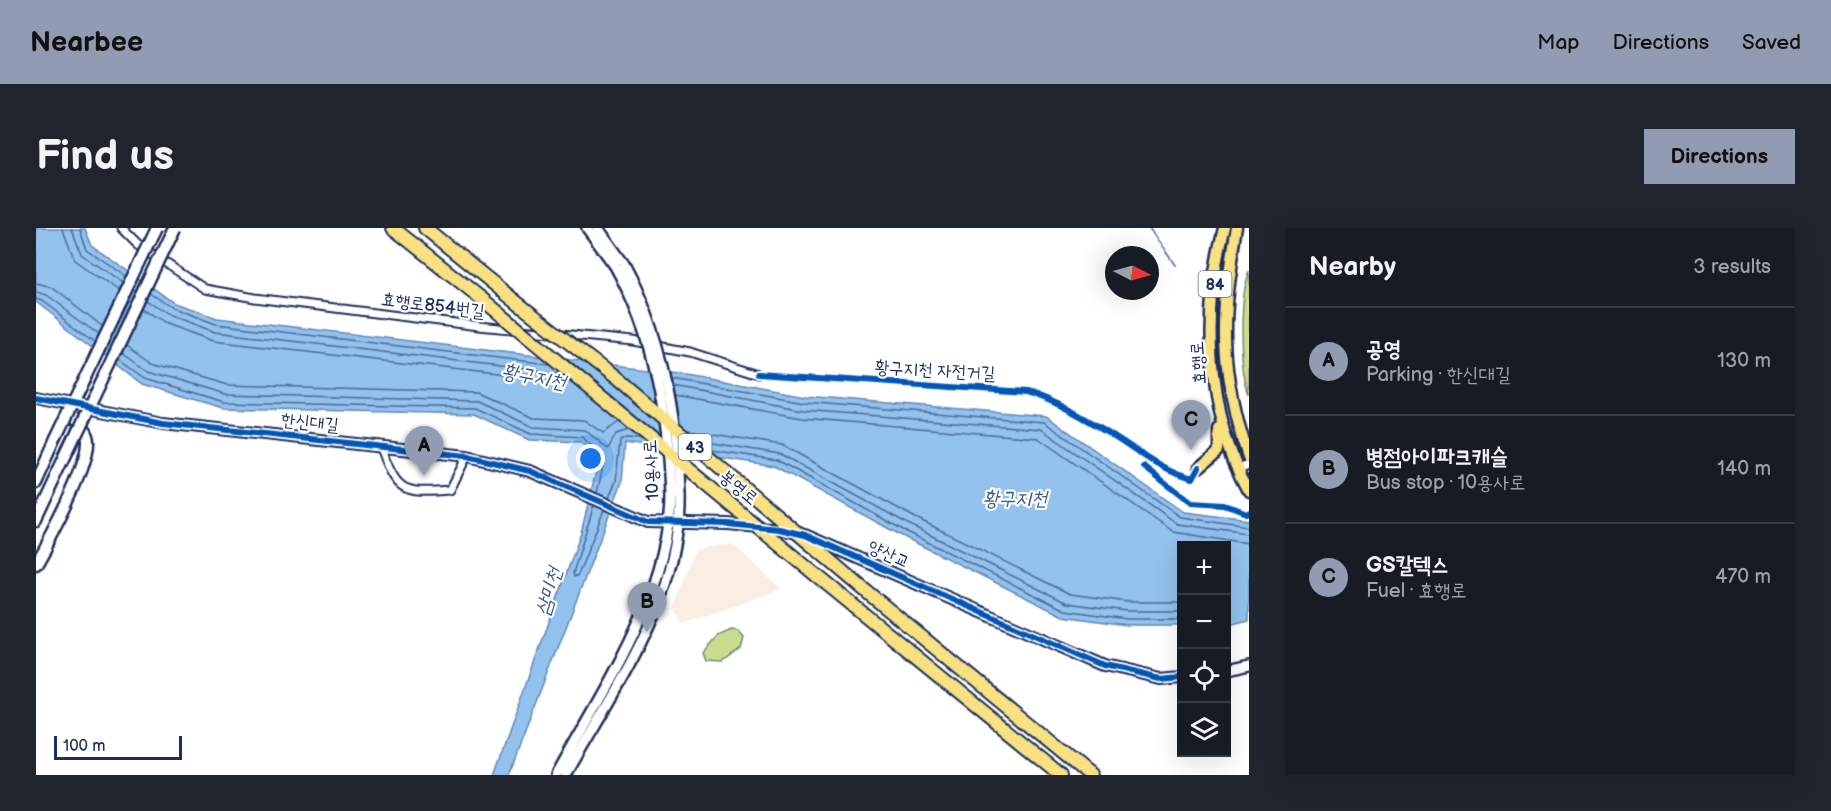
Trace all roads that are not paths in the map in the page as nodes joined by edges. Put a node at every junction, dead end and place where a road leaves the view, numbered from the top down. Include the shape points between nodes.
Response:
1 (121, 228) edge
2 (157, 228) edge
3 (175, 228) edge
4 (393, 228) edge
5 (425, 228) edge
6 (587, 228) edge
7 (598, 228) edge
8 (1225, 228) edge
9 (1237, 228) edge
10 (620, 265) junction
11 (759, 374) dead end
12 (1216, 390) junction
13 (36, 398) edge
14 (74, 406) junction
15 (1221, 415) junction
16 (1237, 423) junction
17 (1249, 434) edge
18 (380, 445) junction
19 (467, 456) junction
20 (1249, 457) edge
21 (1249, 464) edge
22 (1236, 465) junction
23 (1198, 468) dead end
24 (36, 483) edge
25 (1249, 490) edge
26 (577, 491) joint
27 (675, 496) junction
28 (36, 521) edge
29 (668, 524) junction
30 (679, 525) junction
31 (36, 564) edge
32 (658, 566) junction
33 (671, 569) junction
34 (1249, 666) edge
35 (1231, 670) edge
36 (1177, 677) edge
37 (1033, 752) junction
38 (556, 775) edge
39 (566, 775) edge
40 (1053, 775) edge
41 (1061, 775) edge
42 (1090, 775) edge

1 - 11 street, 효행로854번길 via 138,245 205,289 479,326 633,341 690,352
2 - 24 main road, bridge
3 - 28 main road, bridge
4 - 37 highway, 봉영로 / 43, bridge
5 - 42 highway, 봉영로 / 43, bridge via 615,378
6 - 10 street, 10용사로
7 - 10 street, 10용사로
8 - 12 main road, 효행로 / 84 via 1212,326
9 - 16 main road, 효행로 / 84 via 1224,346
10 - 27 street, 10용사로, bridge via 646,311 662,355 671,407
12 - 15 main road, 효행로 / 84
12 - 16 main road via 1223,398 1230,422
13 - 14 street, 한신대길
14 - 18 street, 한신대길 via 164,423
14 - 31 main road via 71,417 83,427 88,445 78,476
15 - 22 main road, 효행로 / 84
15 - 23 main road via 1219,450
16 - 17 main road
16 - 20 main road, 효행로 / 84
18 - 19 street, 한신대길
18 - 19 street via 389,471 414,493 450,490
19 - 26 street, 한신대길 via 530,471
20 - 22 street
21 - 22 street
22 - 25 main road, 효행로 / 84
26 - 29 street, 양산교 via 639,519
27 - 29 street, 10용사로
27 - 30 street, 10용사로
29 - 30 street, 양산교
29 - 32 street, 10용사로
30 - 33 street, 10용사로
30 - 36 street, 양산교 via 728,524 805,535 1105,666 1161,679
32 - 33 street via 667,563
32 - 38 street, 10용사로 via 635,628
33 - 39 street, 10용사로 via 657,609
34 - 35 street
37 - 40 highway
37 - 41 highway, 봉영로 / 43

